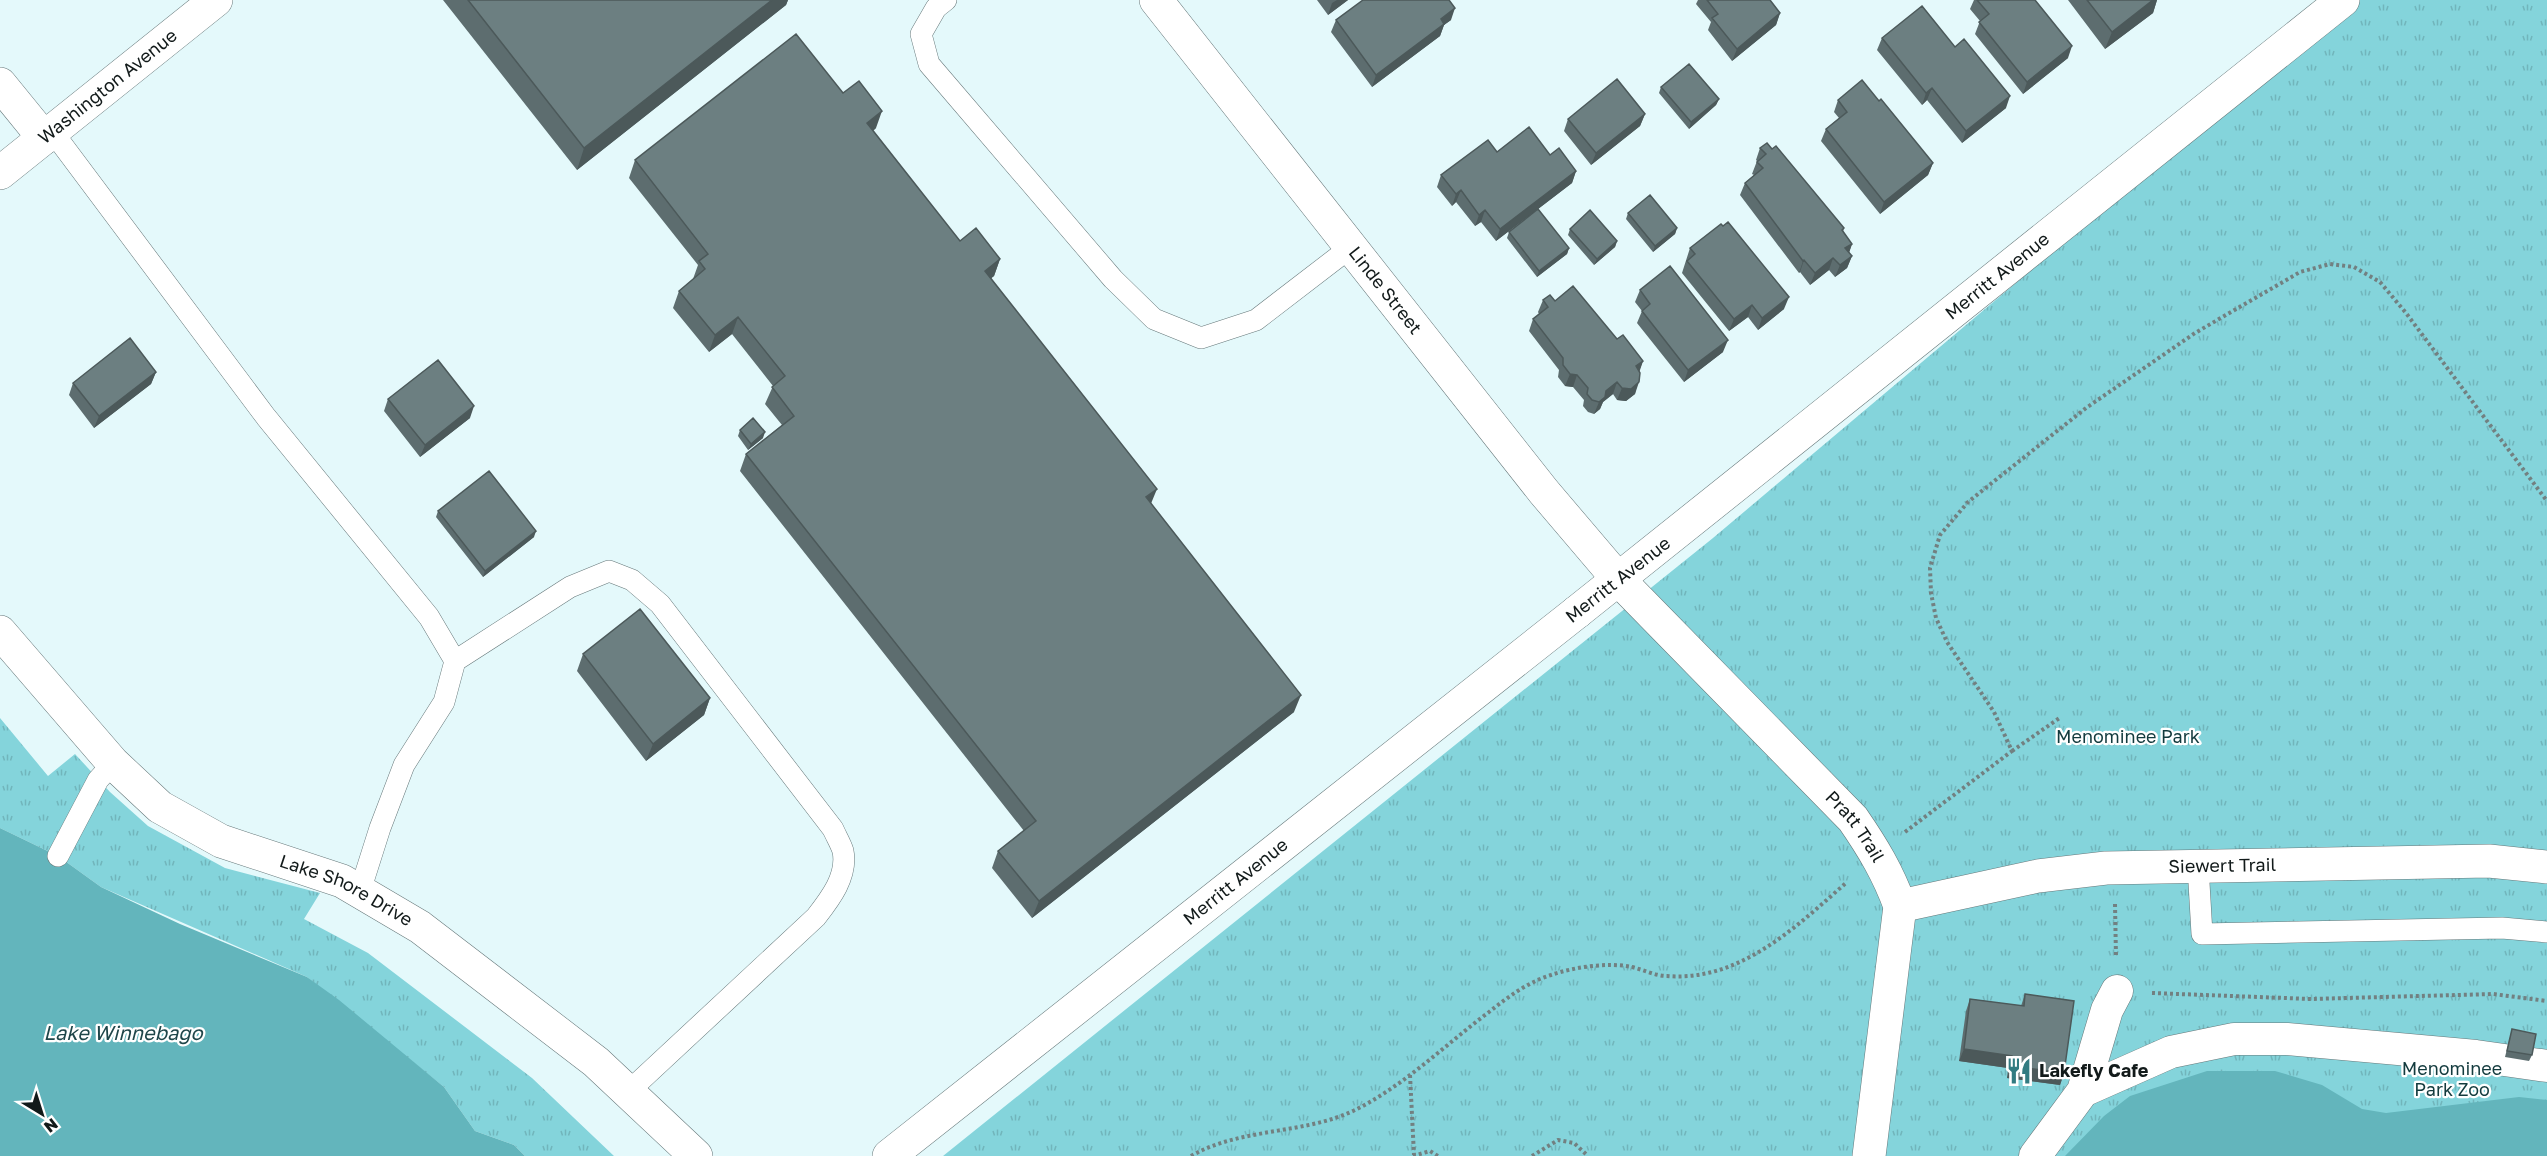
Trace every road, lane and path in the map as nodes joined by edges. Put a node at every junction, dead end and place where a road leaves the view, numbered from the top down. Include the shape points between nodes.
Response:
1 (216, 0) edge
2 (946, 0) edge
3 (1156, 0) edge
4 (2343, 0) edge
5 (0, 84) edge
6 (48, 134) junction
7 (0, 172) edge
8 (1351, 247) junction
9 (2547, 501) edge
10 (1618, 579) junction
11 (0, 632) edge
12 (455, 661) junction
13 (2061, 717) dead end
14 (2012, 751) junction
15 (113, 763) junction
16 (1877, 855) junction
17 (58, 856) dead end
18 (2198, 866) junction
19 (2547, 867) edge
20 (2114, 868) junction
21 (360, 891) junction
22 (1900, 906) junction
23 (2547, 932) edge
24 (2117, 991) junction
25 (2547, 1001) edge
26 (2547, 1066) edge
27 (1410, 1075) junction
28 (2083, 1091) junction
29 (628, 1092) junction
30 (1414, 1155) edge
31 (696, 1156) edge
32 (889, 1156) edge
33 (1191, 1156) edge
34 (1438, 1156) edge
35 (1532, 1156) edge
36 (1588, 1156) edge
37 (1869, 1156) edge
38 (2035, 1156) edge

1 - 6 street, Washington Avenue
2 - 8 lane via 936,8 921,34 929,64 1113,279 1154,319 1201,338 1256,320
3 - 8 street, Linde Street
4 - 10 street, Merritt Avenue
5 - 6 street
6 - 7 street, Washington Avenue
6 - 12 lane via 259,408 429,617
8 - 10 street, Linde Street via 1544,492
9 - 14 path via 2380,282 2354,267 2330,264 2300,272 2195,333 2103,396 1968,502 1940,535 1930,568 1936,618 1947,642 1994,712
10 - 16 street, Pratt Trail via 1853,819
10 - 32 street, Merritt Avenue
11 - 15 street, Lake Shore Drive
12 - 21 lane via 444,702 404,765
12 - 29 lane via 570,587 609,572 632,580 660,604 833,829 843,852 842,872 834,893 816,917
13 - 14 path
14 - 16 path
15 - 17 lane via 98,780
15 - 21 street, Lake Shore Drive via 160,807 190,826
16 - 22 street, Pratt Trail
16 - 27 path via 1800,923 1726,969 1695,977 1665,976 1630,967 1591,967 1551,975 1507,998
18 - 19 street, Siewert Trail via 2489,861
18 - 20 street, Siewert Trail
18 - 23 lane via 2202,934 2502,928
20 - 22 street, Siewert Trail via 2038,876
20 - 24 path
21 - 29 street, Lake Shore Drive via 420,927 596,1062
22 - 37 street, Pratt Trail
24 - 25 path via 2311,999 2493,994
24 - 28 street via 2107,1010
26 - 28 street via 2287,1039 2234,1039 2171,1052
27 - 30 path
27 - 33 path via 1354,1111 1235,1140
28 - 38 street
29 - 31 street, Lake Shore Drive
30 - 34 path via 1430,1151
35 - 36 path via 1558,1140 1574,1143

